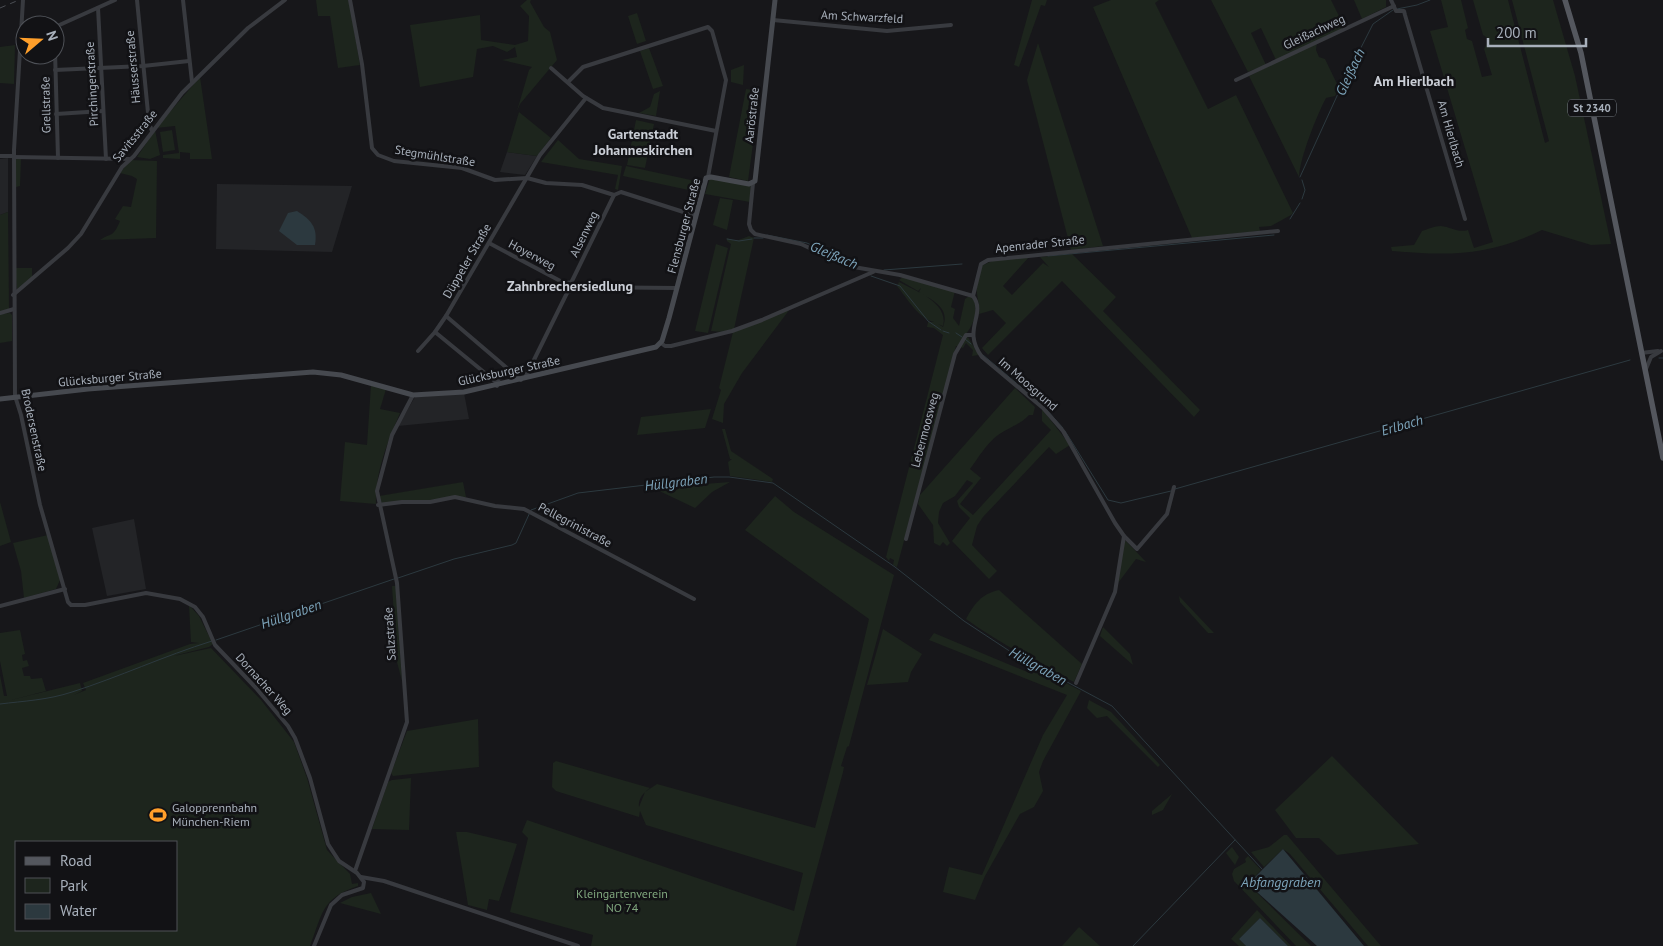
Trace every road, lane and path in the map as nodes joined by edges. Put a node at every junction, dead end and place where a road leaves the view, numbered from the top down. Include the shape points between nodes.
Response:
1 (23, 0) edge
2 (115, 0) edge
3 (136, 0) edge
4 (183, 0) edge
5 (285, 0) edge
6 (350, 0) edge
7 (775, 0) edge
8 (1391, 0) edge
9 (1565, 0) edge
10 (98, 8) junction
11 (1395, 8) junction
12 (773, 20) junction
13 (65, 23) edge
14 (951, 25) dead end
15 (189, 61) junction
16 (55, 65) edge
17 (143, 66) junction
18 (101, 68) junction
19 (551, 68) dead end
20 (55, 70) junction
21 (1236, 80) dead end
22 (192, 82) junction
23 (568, 82) junction
24 (586, 98) junction
25 (103, 111) junction
26 (56, 114) junction
27 (152, 131) junction
28 (716, 131) junction
29 (0, 156) edge
30 (14, 156) junction
31 (58, 158) junction
32 (106, 158) junction
33 (130, 159) junction
34 (708, 177) junction
35 (527, 178) junction
36 (753, 183) junction
37 (614, 195) junction
38 (696, 216) junction
39 (1465, 219) dead end
40 (1278, 231) dead end
41 (489, 243) junction
42 (873, 272) junction
43 (566, 284) junction
44 (572, 285) junction
45 (677, 288) junction
46 (568, 291) junction
47 (13, 294) junction
48 (973, 296) junction
49 (14, 309) junction
50 (0, 313) edge
51 (446, 316) junction
52 (435, 332) junction
53 (972, 335) junction
54 (661, 344) junction
55 (418, 351) dead end
56 (1662, 351) edge
57 (1642, 353) junction
58 (509, 369) junction
59 (1645, 370) junction
60 (522, 380) junction
61 (497, 384) junction
62 (413, 395) junction
63 (15, 396) junction
64 (0, 399) edge
65 (1663, 458) edge
66 (1174, 488) dead end
67 (378, 505) junction
68 (1124, 536) junction
69 (906, 539) dead end
70 (65, 589) junction
71 (694, 599) dead end
72 (85, 605) joint
73 (0, 606) edge
74 (1076, 683) dead end
75 (355, 872) junction
76 (361, 877) junction
77 (314, 946) edge
78 (578, 946) edge

1 - 30 street, Brodersenstraße
2 - 10 street
3 - 17 street, Häusserstraße
4 - 15 street
5 - 22 street, Savitsstraße via 248,28
6 - 35 street, Stegmühlstraße via 374,152 394,162 462,168 495,180
7 - 12 street, Aaröstraße
8 - 11 street
9 - 57 main road, St 2340 via 1581,53
10 - 13 street
10 - 18 street, Pirchingerstraße
11 - 21 street, Gleißachweg
11 - 39 street, Am Hierlbach via 1404,11
12 - 14 street, Am Schwarzfeld via 886,31
12 - 36 street, Aaröstraße
15 - 17 street
15 - 22 street
16 - 20 street, Grellstraße
17 - 18 street
17 - 27 street, Häusserstraße
18 - 20 street
18 - 25 street, Pirchingerstraße
19 - 23 street
20 - 26 street, Grellstraße
22 - 27 street, Savitsstraße
23 - 24 street
23 - 28 street, Flensburger Straße via 584,67 708,27 712,31 726,80
24 - 28 street via 602,108
24 - 35 street, Düppeler Straße via 540,155
25 - 26 street
25 - 32 street, Pirchingerstraße
26 - 31 street, Grellstraße
27 - 33 street, Savitsstraße
28 - 34 street, Flensburger Straße
29 - 30 street
30 - 31 street
30 - 47 street, Brodersenstraße
31 - 32 street
32 - 33 street
33 - 47 street, Savitsstraße via 81,234
34 - 36 street
34 - 38 street, Flensburger Straße
35 - 37 street via 582,186
35 - 41 street, Düppeler Straße
36 - 42 street, Aaröstraße via 749,222 752,232 801,244 842,264
37 - 38 street via 619,191 631,194
37 - 44 street, Alsenweg
38 - 45 street, Flensburger Straße
40 - 48 street, Apenrader Straße via 988,260 981,264
41 - 43 street, Hoyerweg
41 - 51 street, Düppeler Straße
42 - 48 street via 900,275
42 - 54 street, Glücksburger Straße via 732,331 671,346
43 - 44 street
43 - 46 street
44 - 45 street
44 - 46 street
45 - 54 street, Flensburger Straße
46 - 60 street
47 - 49 street, Brodersenstraße
48 - 53 street via 977,308
49 - 50 street
49 - 63 street, Brodersenstraße
51 - 52 street, Düppeler Straße
51 - 58 street
52 - 55 street, Düppeler Straße
52 - 61 street
53 - 68 street, Im Moosgrund via 975,348 982,357 1043,408 1063,431
53 - 69 street, Lebermoosweg via 963,338 955,354
54 - 60 street, Glücksburger Straße via 652,349
56 - 57 street
56 - 59 street via 1651,356
57 - 59 main road, St 2340
58 - 60 street
58 - 61 street
59 - 65 main road, St 2340
60 - 61 street, Glücksburger Straße
61 - 62 street, Glücksburger Straße via 464,392
62 - 63 street, Glücksburger Straße via 341,375 313,372
62 - 67 street, Salzstraße via 384,458 377,491
63 - 64 street, Glücksburger Straße
63 - 70 street, Brodersenstraße via 40,505
66 - 68 street via 1167,514 1137,549
67 - 71 street, Pellegrinistraße via 455,497 528,511
67 - 75 street, Salzstraße via 397,582 407,722
68 - 74 street via 1115,592
70 - 72 street, Brodersenstraße via 71,605
70 - 73 street
72 - 75 street, Dornacher Weg via 146,593 191,603 215,644 288,726 310,778 328,844 339,861
75 - 76 street, Dornacher Weg
76 - 77 street via 364,886 342,895 331,905
76 - 78 street via 384,880

